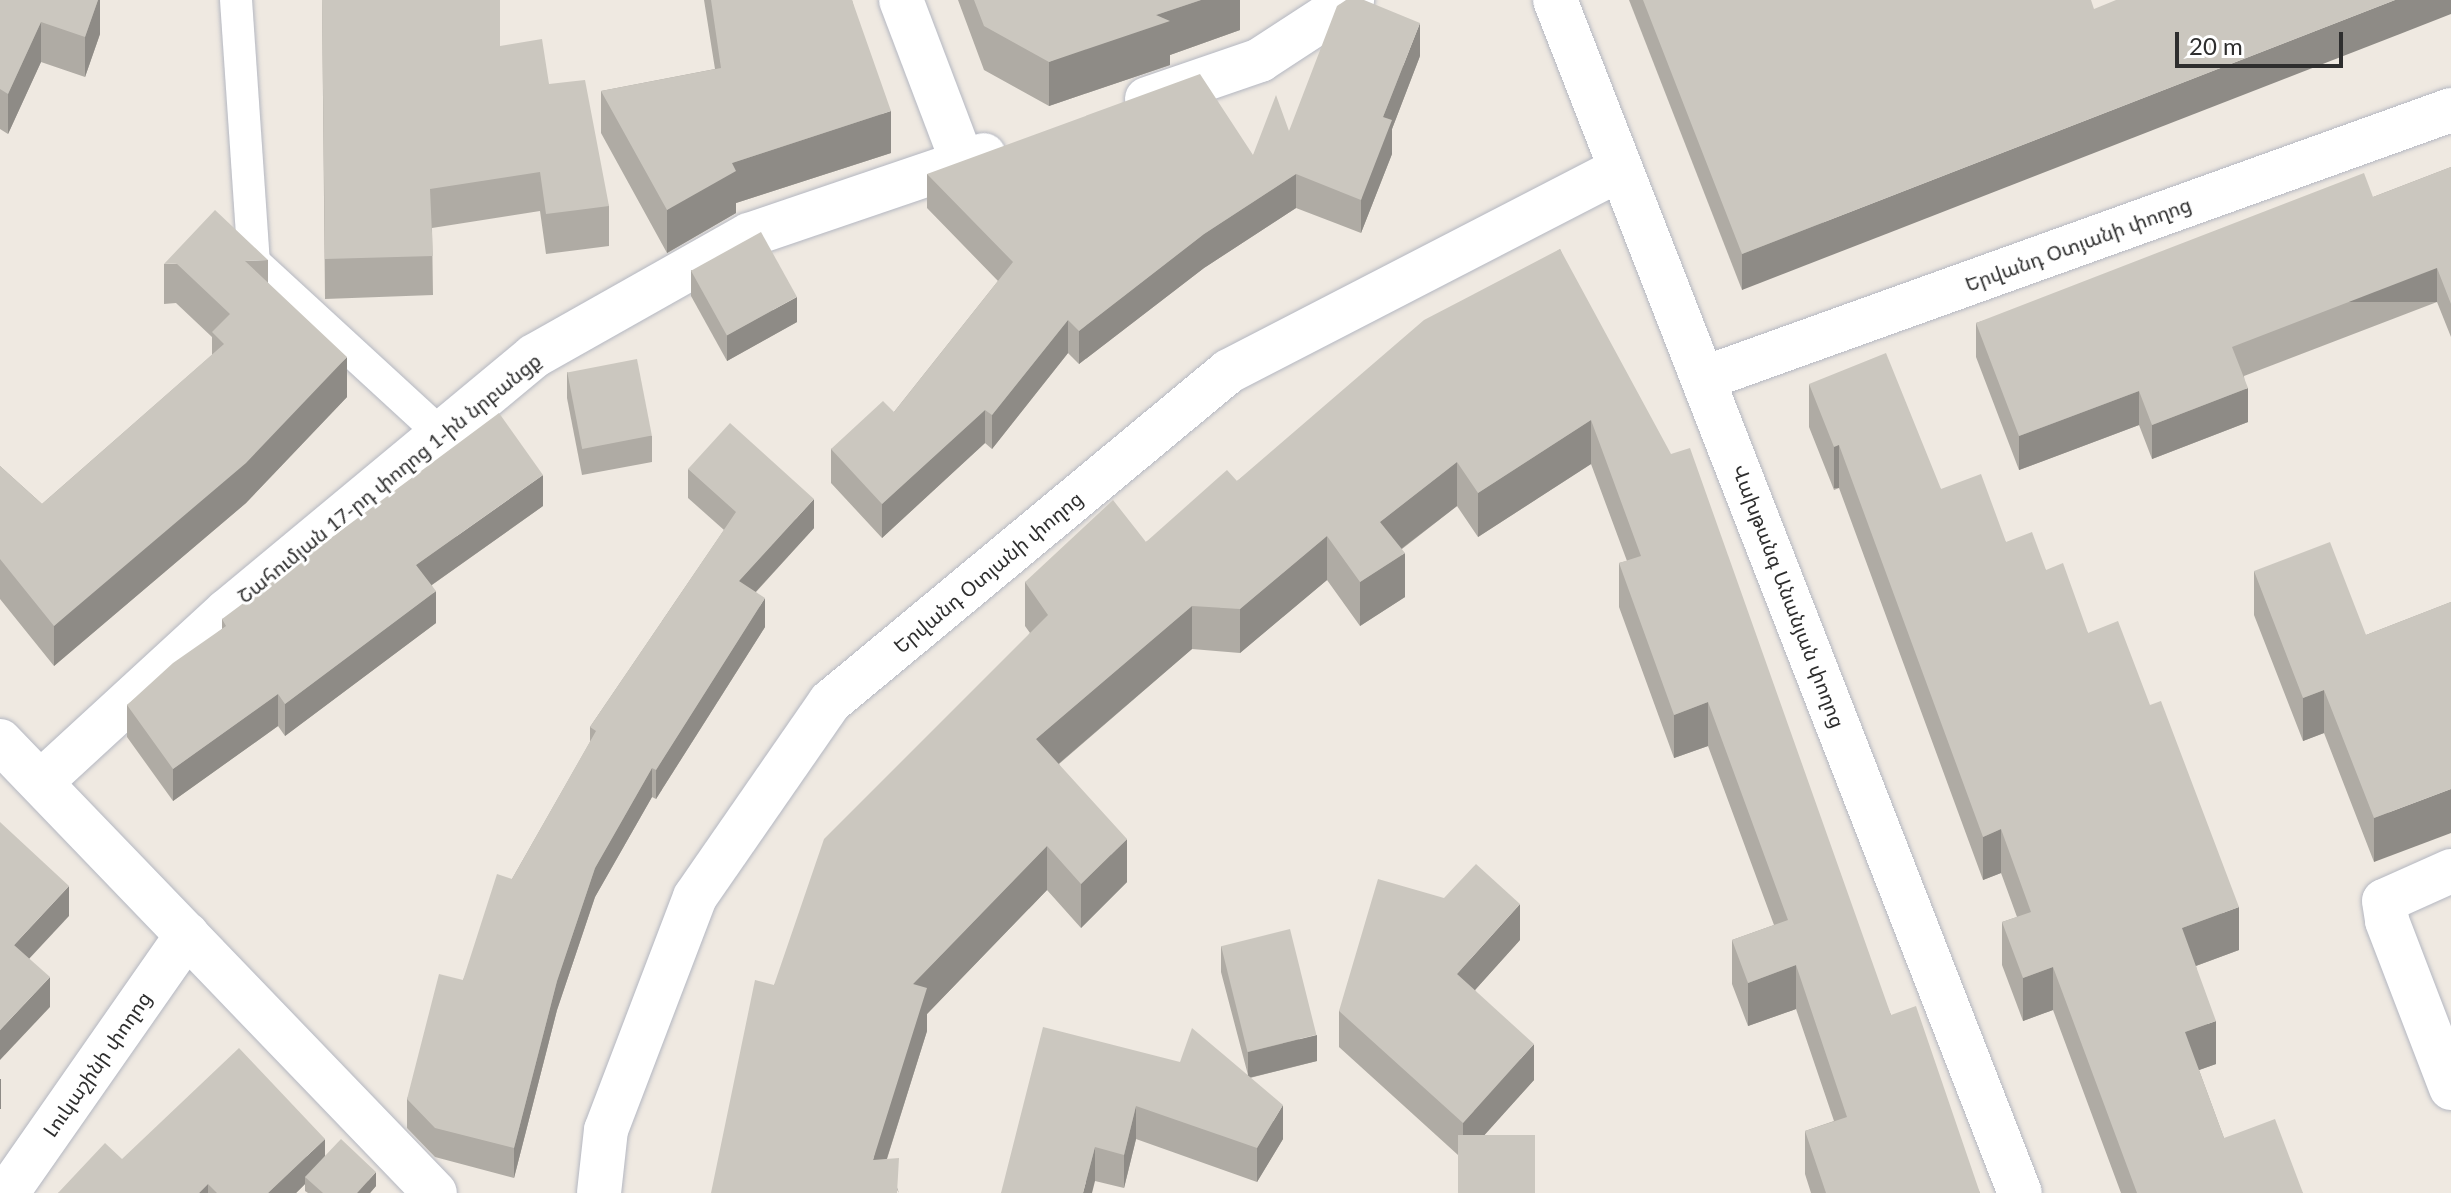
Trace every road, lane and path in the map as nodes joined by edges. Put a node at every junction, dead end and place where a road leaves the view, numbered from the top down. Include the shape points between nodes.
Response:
1 (236, 0) edge
2 (901, 0) edge
3 (1352, 0) edge
4 (1555, 0) edge
5 (2451, 110) edge
6 (1111, 111) edge
7 (1022, 142) edge
8 (963, 163) junction
9 (1620, 169) junction
10 (1705, 378) junction
11 (440, 433) junction
12 (0, 741) edge
13 (42, 781) junction
14 (2451, 871) edge
15 (187, 935) junction
16 (2451, 1088) edge
17 (7, 1193) edge
18 (435, 1193) edge
19 (599, 1193) edge
20 (2020, 1193) edge

1 - 11 lane via 254,262
2 - 8 street
3 - 6 street via 1260,60
4 - 9 street, Վախթանգ Անանյան փողոց
5 - 10 street, Երվանդ Օտյանի փողոց
7 - 8 street, Շահումյան 17-րդ փողոց 1-ին նրբանցք
8 - 11 street, Շահումյան 17-րդ փողոց 1-ին նրբանցք via 749,235 534,356
9 - 10 street, Վախթանգ Անանյան փողոց
9 - 19 street, Երվանդ Օտյանի փողոց via 1229,371 830,702 695,897 606,1130
10 - 20 street, Վախթանգ Անանյան փողոց
11 - 13 street, Շահումյան 17-րդ փողոց 1-ին նրբանցք via 227,611
12 - 13 street
13 - 15 street
14 - 16 street via 2384,901
15 - 17 street, Լուկաշինի փողոց
15 - 18 street

